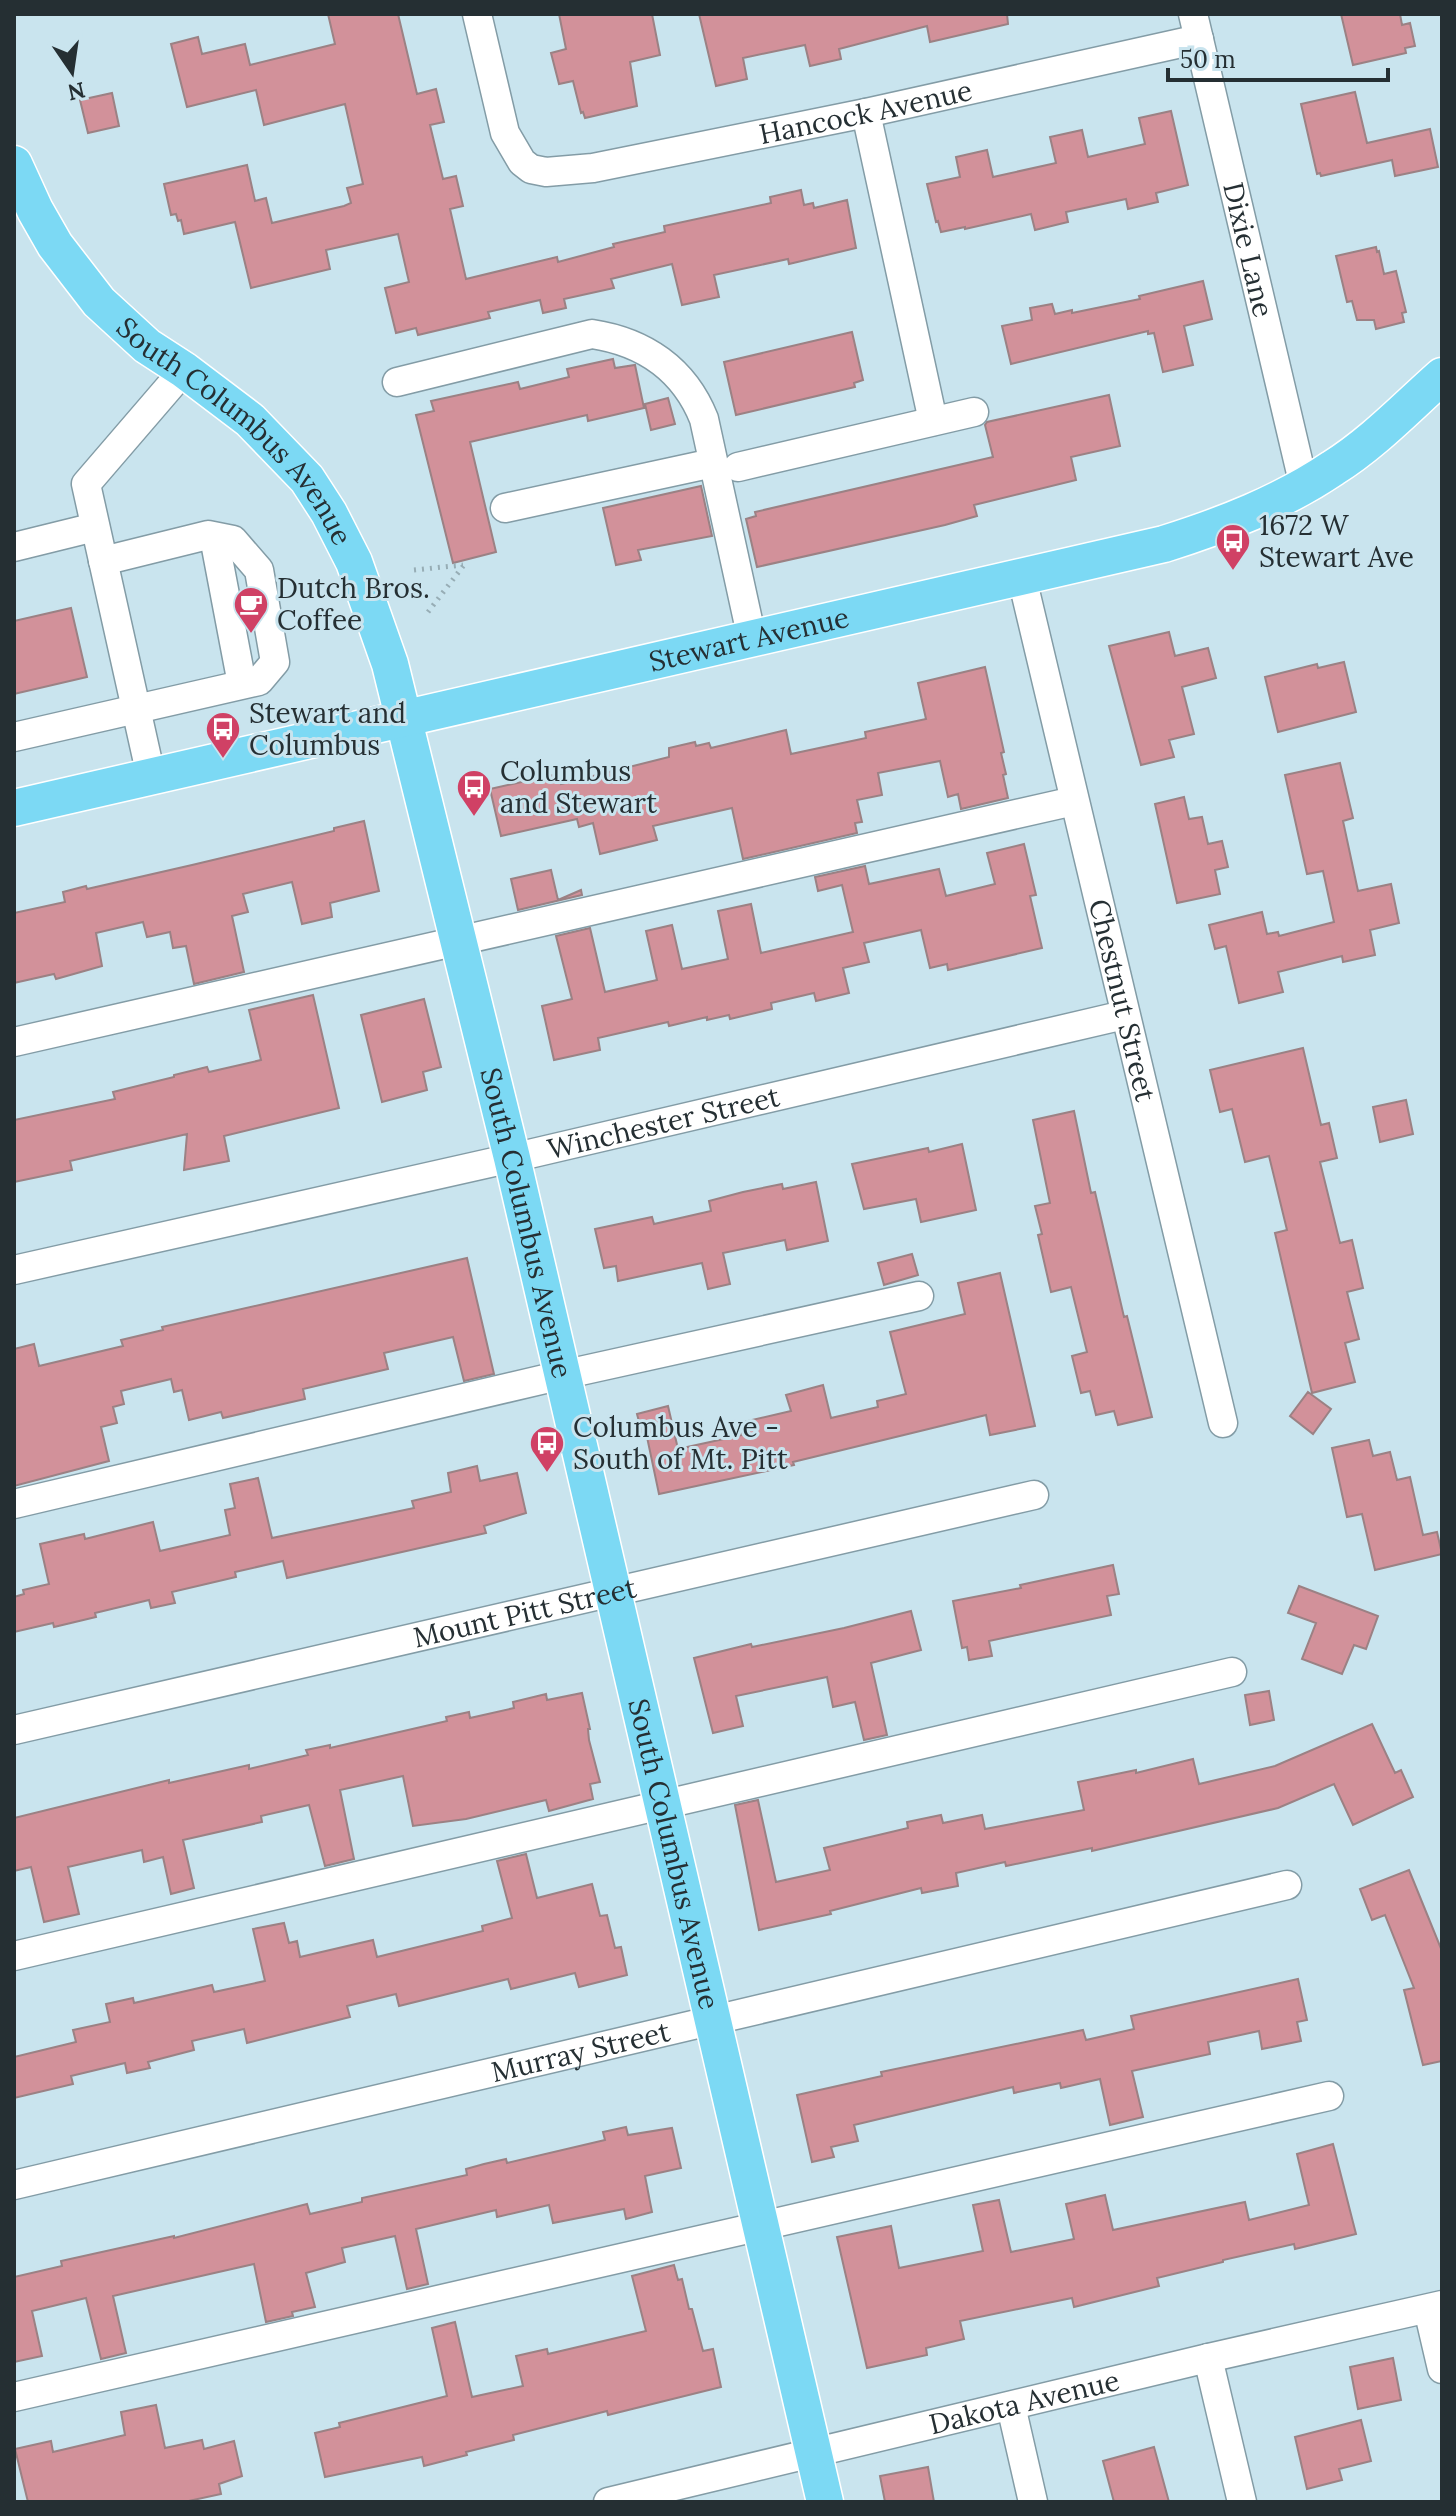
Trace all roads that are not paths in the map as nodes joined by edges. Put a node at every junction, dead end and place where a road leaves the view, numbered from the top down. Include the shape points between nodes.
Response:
1 (477, 14) edge
2 (1196, 26) edge
3 (866, 113) junction
4 (14, 164) edge
5 (184, 370) junction
6 (1442, 376) edge
7 (397, 382) dead end
8 (974, 412) dead end
9 (933, 421) junction
10 (725, 465) junction
11 (1304, 486) junction
12 (505, 508) dead end
13 (95, 527) junction
14 (214, 537) junction
15 (14, 547) edge
16 (103, 561) junction
17 (1022, 578) junction
18 (752, 639) junction
19 (242, 684) junction
20 (136, 710) junction
21 (405, 717) junction
22 (14, 737) edge
23 (151, 776) junction
24 (1074, 801) junction
25 (14, 808) edge
26 (458, 941) junction
27 (1124, 1015) junction
28 (14, 1042) edge
29 (512, 1158) junction
30 (14, 1270) edge
31 (919, 1296) dead end
32 (562, 1375) junction
33 (1223, 1423) dead end
34 (1034, 1495) dead end
35 (14, 1504) edge
36 (613, 1590) junction
37 (1232, 1672) dead end
38 (14, 1730) edge
39 (664, 1805) junction
40 (1287, 1885) dead end
41 (14, 1956) edge
42 (714, 2021) junction
43 (1329, 2096) dead end
44 (14, 2185) edge
45 (762, 2228) junction
46 (1435, 2307) edge
47 (1208, 2358) junction
48 (1442, 2369) edge
49 (14, 2397) edge
50 (1011, 2406) junction
51 (813, 2453) junction
52 (619, 2501) edge
53 (825, 2502) edge
54 (1033, 2502) edge
55 (1242, 2502) edge

1 - 3 street, Hancock Avenue via 505,133 531,169 562,173 593,168
2 - 3 street, Hancock Avenue
2 - 11 street, Dixie Lane
3 - 9 street
4 - 5 main road, South Columbus Avenue via 55,245 99,302 147,346
5 - 13 street via 86,484
5 - 21 main road, South Columbus Avenue via 250,420 307,479 329,513 354,562
6 - 11 main road, Stewart Avenue via 1336,467
7 - 10 street via 592,334 619,338 663,363 696,399
8 - 9 street
9 - 10 street
10 - 12 street
10 - 18 street
11 - 17 main road, Stewart Avenue via 1261,509 1177,540
13 - 15 street
13 - 16 street
14 - 16 street
14 - 19 street
14 - 19 street via 233,540 259,570 275,662 259,681
16 - 20 street
17 - 18 main road, Stewart Avenue
17 - 24 street, Chestnut Street
18 - 21 main road, Stewart Avenue
19 - 20 street
20 - 22 street
20 - 23 street
21 - 23 main road, Stewart Avenue
21 - 26 main road, South Columbus Avenue
23 - 25 main road, Stewart Avenue
24 - 26 street
24 - 27 street, Chestnut Street
26 - 28 street
26 - 29 main road, South Columbus Avenue
27 - 29 street, Winchester Street
27 - 33 street, Chestnut Street
29 - 30 street, Winchester Street
29 - 32 main road, South Columbus Avenue
31 - 32 street
32 - 35 street
32 - 36 main road, South Columbus Avenue
34 - 36 street, Mount Pitt Street
36 - 38 street, Mount Pitt Street
36 - 39 main road, South Columbus Avenue
37 - 39 street
39 - 41 street
39 - 42 main road, South Columbus Avenue
40 - 42 street, Murray Street
42 - 44 street, Murray Street
42 - 45 main road, South Columbus Avenue
43 - 45 street
45 - 49 street
45 - 51 main road, South Columbus Avenue
46 - 47 street, Dakota Avenue
46 - 48 street
47 - 50 street, Dakota Avenue
47 - 55 street
50 - 51 street, Dakota Avenue
50 - 54 street
51 - 52 street, Dakota Avenue
51 - 53 main road, South Columbus Avenue

